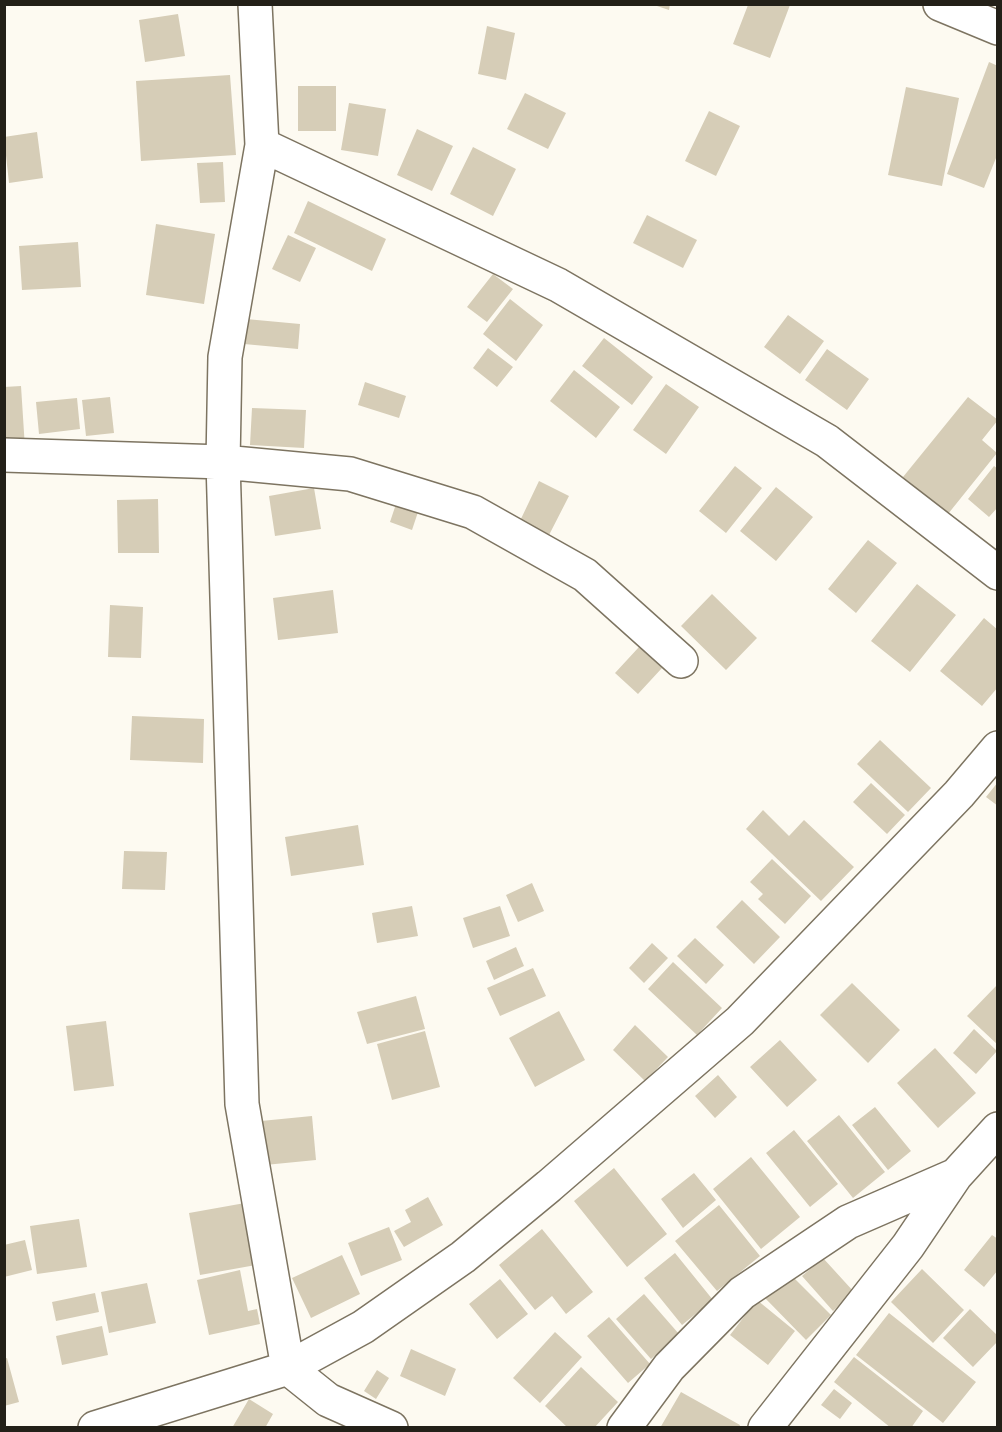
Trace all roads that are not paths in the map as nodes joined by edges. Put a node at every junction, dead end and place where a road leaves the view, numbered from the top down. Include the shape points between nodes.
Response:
1 (255, 4) edge
2 (940, 4) edge
3 (998, 28) edge
4 (262, 145) junction
5 (4, 455) edge
6 (223, 462) junction
7 (998, 573) edge
8 (681, 661) dead end
9 (998, 748) edge
10 (998, 1129) edge
11 (956, 1175) junction
12 (288, 1368) junction
13 (95, 1428) edge
14 (391, 1428) edge
15 (624, 1428) edge
16 (765, 1428) edge

1 - 4 street
2 - 3 street
4 - 6 street via 225,357
4 - 7 street via 558,285 827,441
5 - 6 street
6 - 8 street via 350,474 473,512 585,575
6 - 12 street via 242,1104
9 - 12 street via 959,794 740,1021 463,1257 363,1327
10 - 11 street
11 - 15 street via 848,1222 742,1293 669,1367
11 - 16 street via 908,1246
12 - 13 street
12 - 14 street via 328,1400

